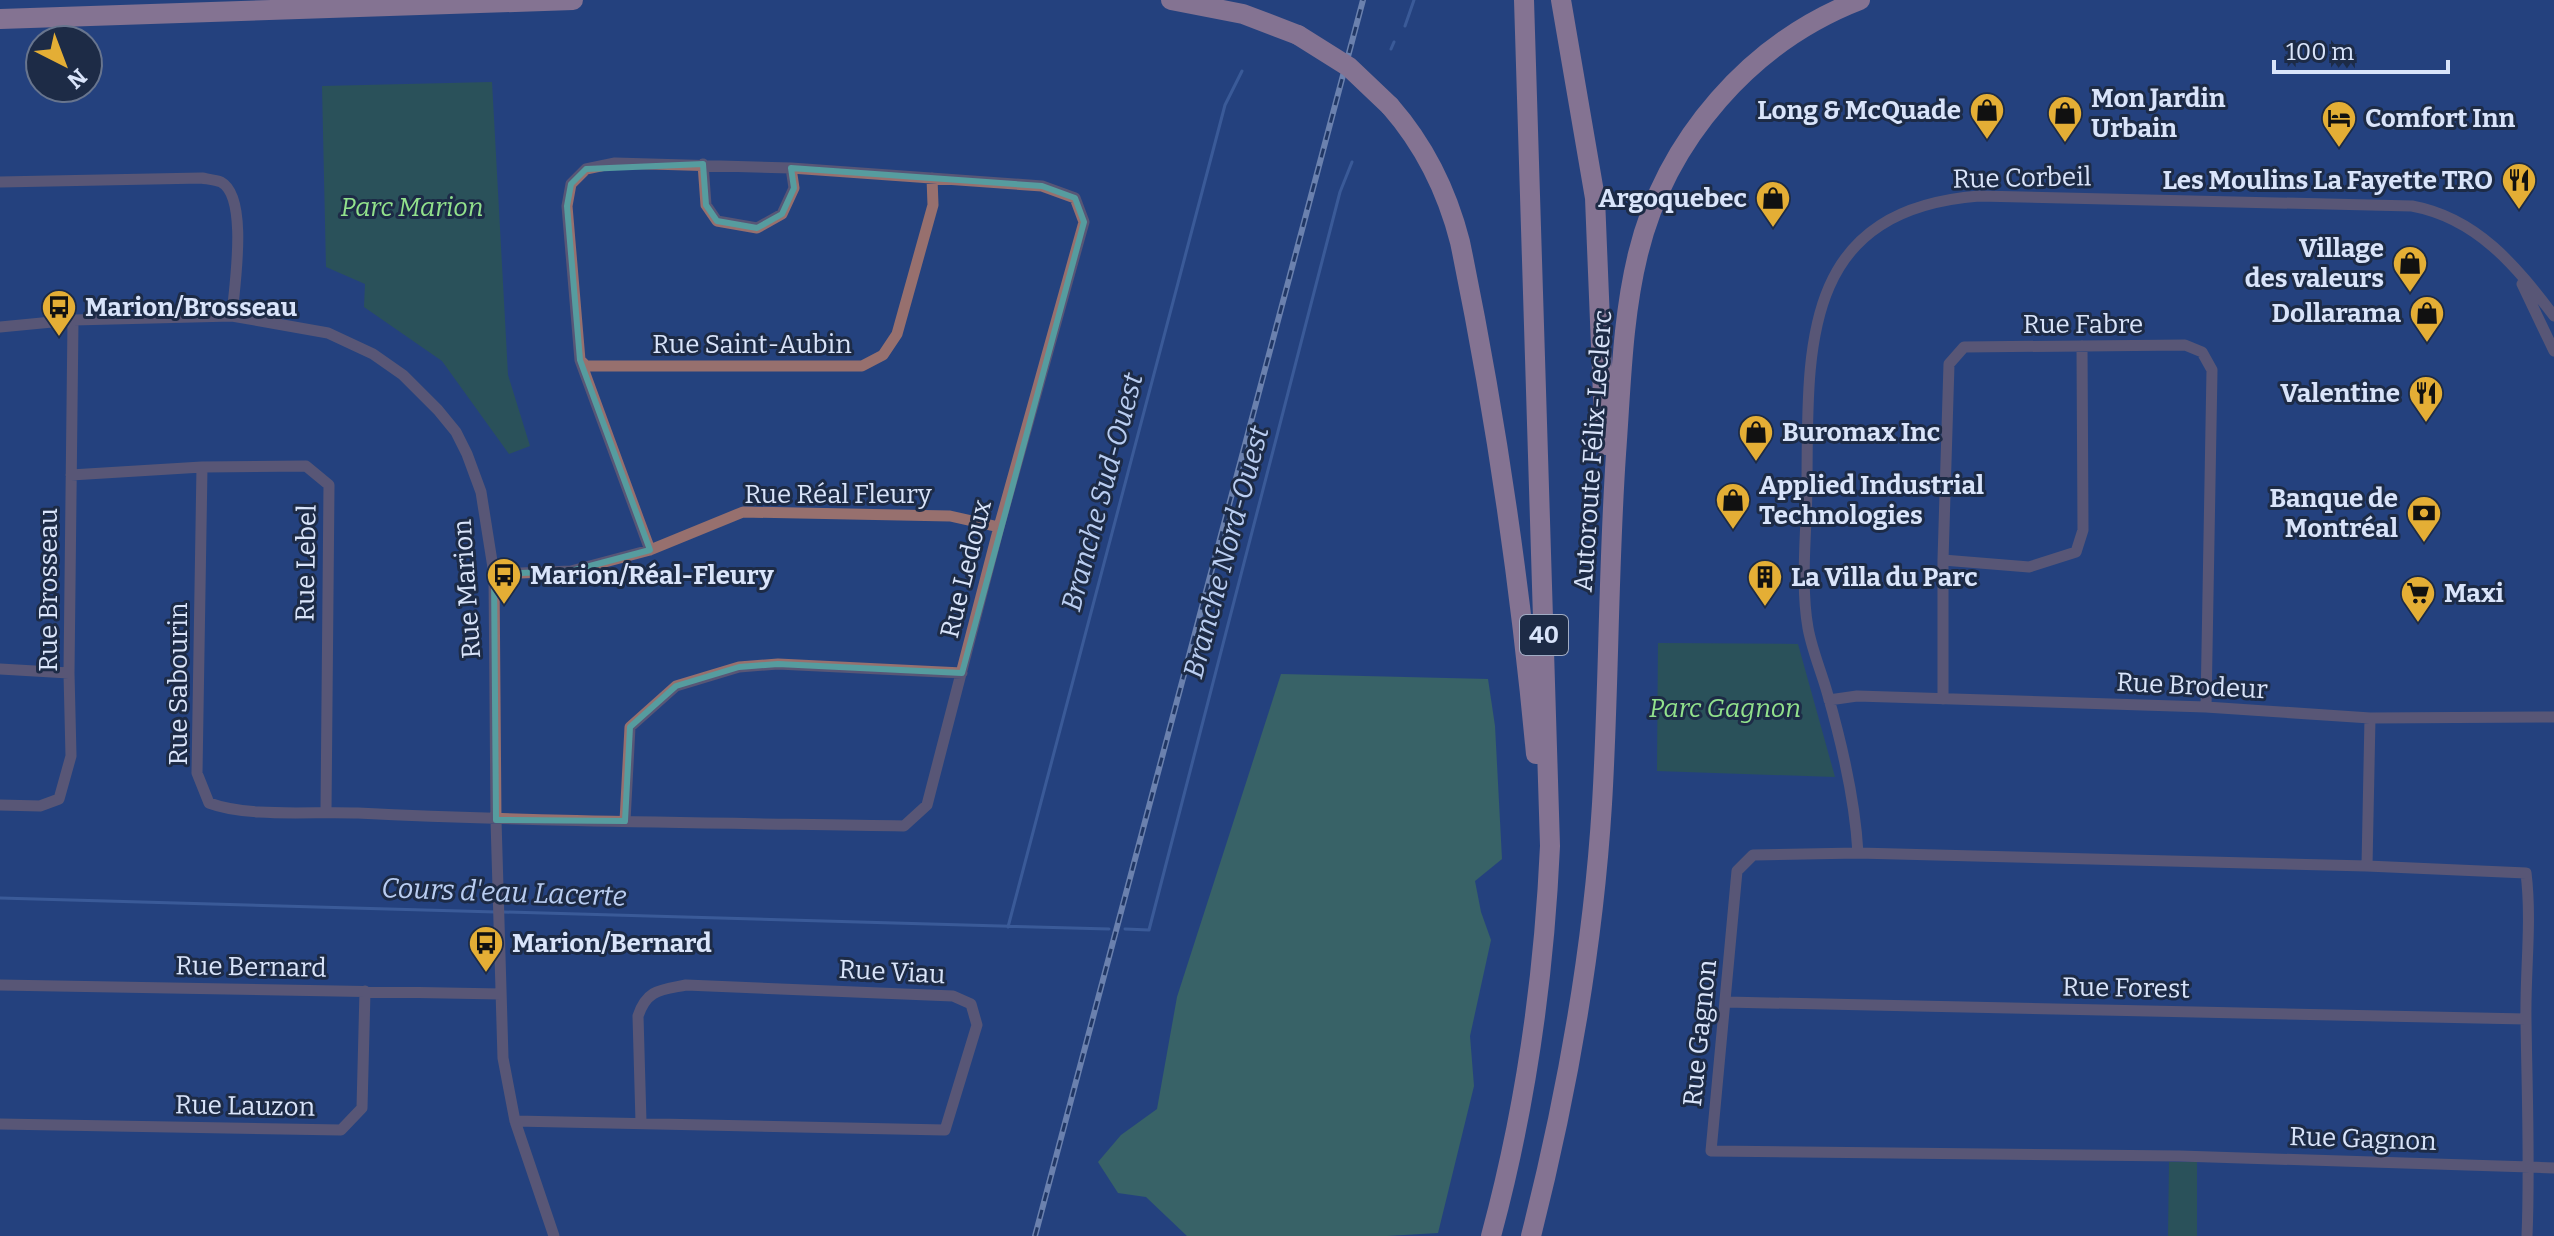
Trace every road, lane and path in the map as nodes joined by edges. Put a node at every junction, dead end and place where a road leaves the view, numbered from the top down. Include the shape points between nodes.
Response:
1 (573, 0) edge
2 (1171, 0) edge
3 (1511, 0) edge
4 (1524, 0) edge
5 (1561, 0) edge
6 (1860, 0) edge
7 (0, 19) edge
8 (703, 164) junction
9 (791, 168) junction
10 (932, 178) junction
11 (0, 182) edge
12 (2516, 269) junction
13 (232, 316) junction
14 (2554, 316) edge
15 (73, 320) junction
16 (0, 327) edge
17 (1535, 342) junction
18 (2082, 346) junction
19 (2554, 351) edge
20 (580, 360) junction
21 (202, 467) junction
22 (71, 475) junction
23 (999, 527) junction
24 (1610, 549) junction
25 (650, 550) junction
26 (1943, 560) junction
27 (494, 574) junction
28 (0, 669) edge
29 (69, 673) junction
30 (962, 673) junction
31 (1943, 699) junction
32 (1829, 700) junction
33 (2206, 707) junction
34 (2554, 717) edge
35 (2370, 718) junction
36 (0, 805) edge
37 (326, 811) junction
38 (496, 820) junction
39 (625, 821) junction
40 (1858, 853) junction
41 (2367, 866) junction
42 (1548, 885) junction
43 (0, 985) edge
44 (365, 991) junction
45 (501, 994) junction
46 (1726, 1002) junction
47 (2526, 1019) junction
48 (515, 1121) junction
49 (641, 1122) junction
50 (0, 1124) edge
51 (2530, 1167) junction
52 (2554, 1168) edge
53 (554, 1236) edge
54 (1491, 1236) edge
55 (1531, 1236) edge
56 (2527, 1236) edge

1 - 7 highway
2 - 42 highway, bridge via 1243,14 1298,35 1349,67 1390,106 1438,177 1463,257 1504,491 1526,643
3 - 17 highway
4 - 17 highway, Autoroute Félix-Leclerc / 40
5 - 24 highway via 1595,198
6 - 24 highway, Autoroute Félix-Leclerc via 1794,34 1743,74 1691,135 1659,192 1641,243 1628,311
8 - 9 street, Rue Ledoux
8 - 9 street via 706,205 717,221 757,228 782,214 794,188
8 - 20 street, Rue Ledoux via 615,163 586,169 571,184 567,206
9 - 10 street, Rue Ledoux
10 - 20 street, Rue Saint-Aubin via 933,205 897,334 883,355 862,366 586,366
10 - 23 street, Rue Ledoux via 1042,186 1075,198 1084,222
11 - 13 street via 222,182 233,196 238,228
12 - 14 street, Rue Corbeil
12 - 19 street, Rue Corbeil
12 - 32 street, Rue Corbeil via 2468,226 2435,211 2398,204 1979,196 1923,207 1877,228 1852,250 1834,277 1817,318 1810,357 1806,610
13 - 15 street, Rue Marion
13 - 27 street, Rue Marion via 328,333 403,375 456,432 467,454 481,492
15 - 16 street, Rue Marion
15 - 22 street, Rue Brosseau
17 - 42 highway, Autoroute Félix-Leclerc / 40
18 - 26 street, Rue Fabre via 1964,347 1949,364
18 - 26 street via 2083,530 2076,552 2029,567
18 - 33 street, Rue Fabre via 2185,345 2202,352 2212,370
20 - 25 street, Rue Ledoux
21 - 22 street, Rue Lebel
21 - 37 street, Rue Sabourin via 197,773 209,803 229,811
21 - 37 street, Rue Lebel via 306,466 329,485
22 - 29 street, Rue Brosseau
23 - 25 street, Rue Réal Fleury via 950,516 743,512
23 - 30 street, Rue Ledoux
24 - 55 highway, Autoroute Félix-Leclerc via 1602,804 1592,919 1570,1065
25 - 27 street, Rue Réal Fleury via 571,571
26 - 31 street, Rue Fabre
27 - 38 street, Rue Marion
28 - 29 street
29 - 36 street, Rue Brosseau via 71,756 59,799 40,806
30 - 39 street via 778,664 739,667 676,686 630,727
30 - 39 street, Rue Ledoux via 927,805 904,826
31 - 32 street, Rue Brodeur
31 - 33 street, Rue Brodeur
32 - 40 street, Rue Corbeil
33 - 35 street, Rue Brodeur
34 - 35 street, Rue Brodeur
35 - 41 street
37 - 38 street, Rue Sabourin
38 - 39 street, Rue Ledoux
38 - 45 street, Rue Marion
40 - 41 street, Rue Gagnon
40 - 46 street, Rue Gagnon via 1753,855 1737,871
41 - 47 street, Rue Gagnon via 2526,873
42 - 54 highway, Autoroute Félix-Leclerc / 40 via 1530,1061
43 - 44 street, Rue Bernard
44 - 45 street, Rue Bernard
44 - 50 street, Rue Lauzon via 362,1108 341,1130
45 - 48 street, Rue Marion via 503,1058
46 - 47 street, Rue Forest
46 - 51 street, Rue Gagnon via 1711,1151 2180,1156
47 - 51 street
48 - 49 street, Rue Viau
48 - 53 street, Rue Marion
49 - 49 street, Rue Viau via 638,1016 643,1000 657,991 686,985 890,993 953,996 971,1004 977,1025 945,1130
51 - 52 street, Rue Gagnon
51 - 56 street

